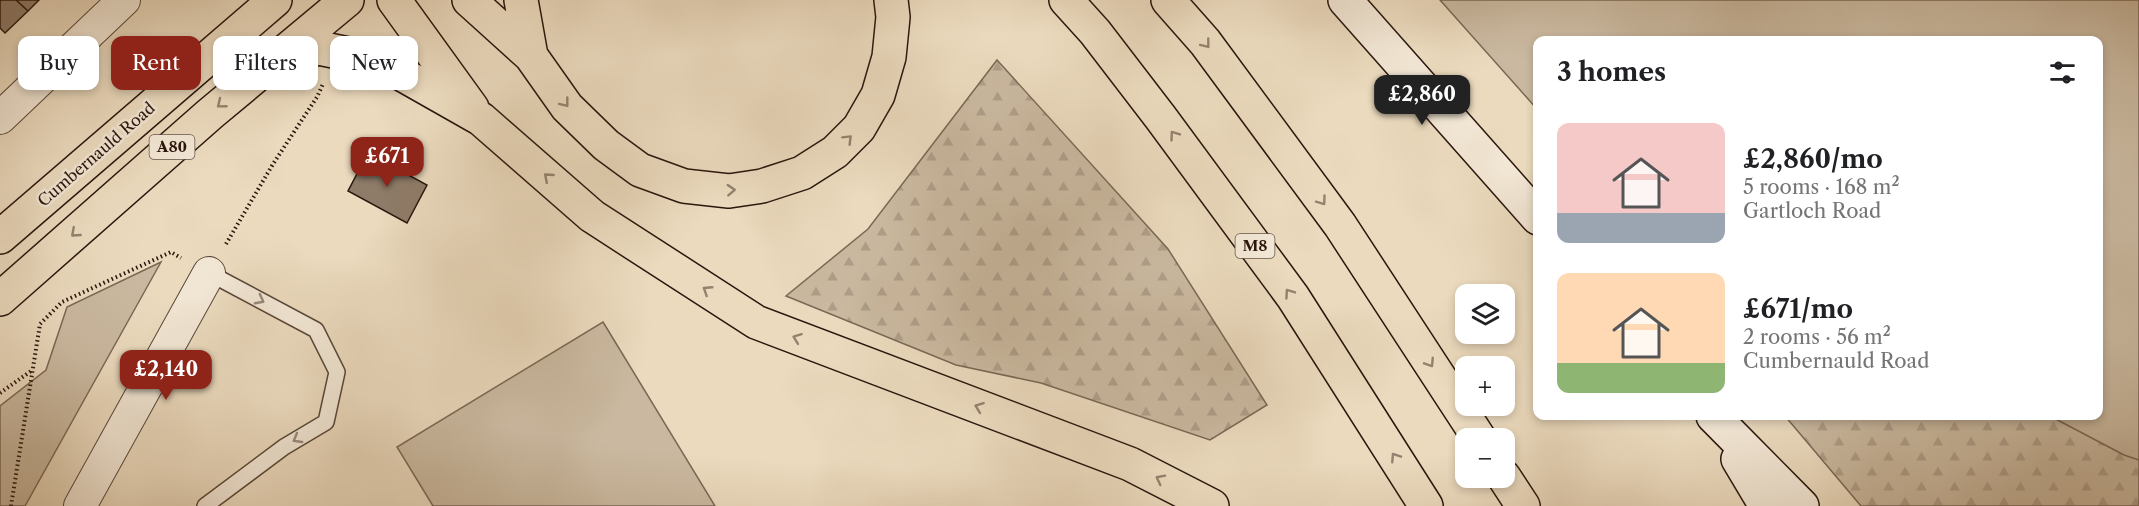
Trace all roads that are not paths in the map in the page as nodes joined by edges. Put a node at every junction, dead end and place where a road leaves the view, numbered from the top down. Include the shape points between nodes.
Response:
1 (124, 0) edge
2 (275, 0) edge
3 (347, 0) edge
4 (394, 0) edge
5 (469, 0) edge
6 (521, 0) edge
7 (891, 0) edge
8 (1066, 0) edge
9 (1167, 0) edge
10 (1345, 0) edge
11 (305, 36) edge
12 (318, 48) edge
13 (531, 56) junction
14 (240, 90) edge
15 (0, 118) edge
16 (481, 119) junction
17 (1533, 212) edge
18 (0, 237) edge
19 (209, 273) joint
20 (0, 299) edge
21 (1715, 420) edge
22 (1717, 420) edge
23 (1472, 428) edge
24 (1511, 488) edge
25 (80, 506) edge
26 (205, 506) edge
27 (1212, 506) edge
28 (1426, 506) edge
29 (1523, 506) edge
30 (1766, 506) edge
31 (1802, 506) edge

1 - 15 street
2 - 18 main road, Cumbernauld Road / A80
3 - 11 main road, A80
4 - 16 main road
5 - 13 main road
6 - 13 main road
13 -> 7 main road via 567,107 606,146 640,171 684,186 729,191 762,186 802,173 835,152 859,128 878,95 889,57
28 -> 8 main road, M8 via 1293,297 1161,118
9 -> 23 main road via 1205,42 1340,225
10 - 17 main road
12 - 16 main road via 377,60
14 -> 20 main road, A80
27 -> 16 main road via 1130,464 756,321 592,216
19 - 25 street
19 -> 26 lane via 316,330 337,372 326,422 284,447
21 - 30 main road
22 - 31 main road
24 - 29 main road

